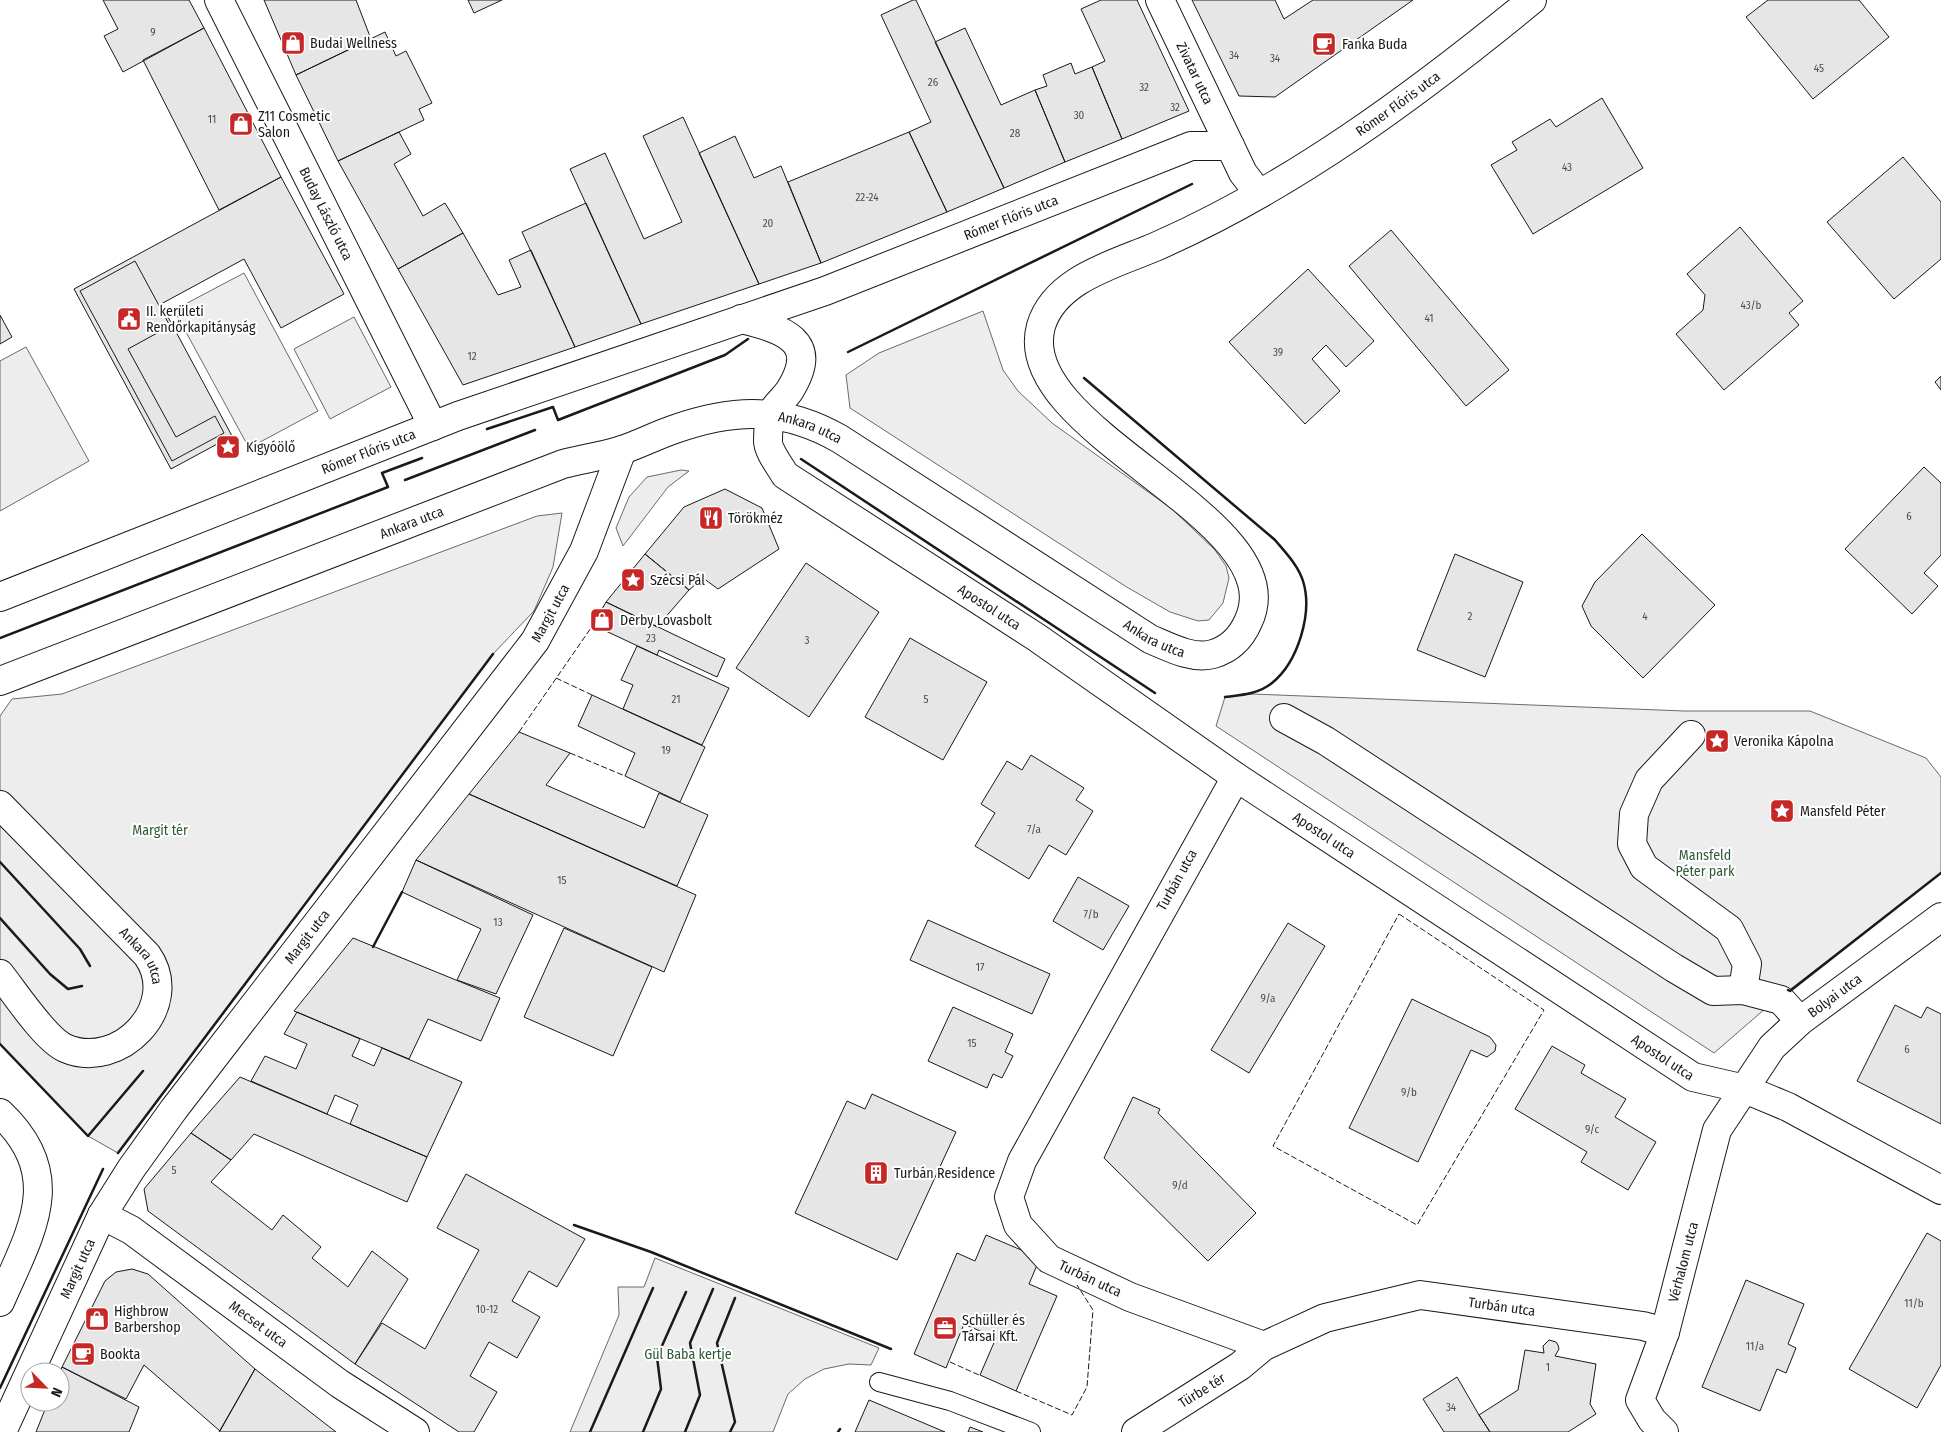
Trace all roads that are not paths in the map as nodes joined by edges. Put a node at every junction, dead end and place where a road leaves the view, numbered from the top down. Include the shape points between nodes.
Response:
1 (219, 0) edge
2 (1160, 0) edge
3 (1532, 0) edge
4 (1230, 146) junction
5 (1259, 194) junction
6 (741, 319) junction
7 (1044, 368) joint
8 (772, 414) junction
9 (433, 426) junction
10 (622, 450) junction
11 (0, 597) edge
12 (0, 681) edge
13 (1284, 718) dead end
14 (1691, 735) dead end
15 (1236, 777) junction
16 (0, 805) edge
17 (1941, 918) edge
18 (0, 974) edge
19 (1743, 990) junction
20 (1800, 1021) junction
21 (1745, 1089) junction
22 (0, 1113) edge
23 (1941, 1190) edge
24 (102, 1215) junction
25 (0, 1302) edge
26 (1664, 1332) junction
27 (1264, 1346) junction
28 (879, 1382) dead end
29 (2, 1432) edge
30 (415, 1432) edge
31 (1031, 1432) edge
32 (1136, 1432) edge
33 (1664, 1432) edge

1 - 9 street, Buday László utca
2 - 4 street, Zivatar utca
3 - 5 street, Rómer Flóris utca via 1472,49 1363,127
4 - 5 street
4 - 6 street, Rómer Flóris utca via 1191,146 825,291
5 - 7 street, Rómer Flóris utca via 1208,224 1088,276 1059,295 1041,325
6 - 8 street via 780,331 796,342 801,350 801,370 797,379
6 - 9 street, Rómer Flóris utca
7 - 8 street, Ankara utca via 1059,392 1080,414 1213,527 1244,561 1255,593 1253,612 1236,642 1223,651 1207,656 1194,655 1150,639 840,439 802,421
8 - 10 street, Ankara utca via 721,416 676,428
8 - 15 street, Apostol utca via 767,443 785,475 1036,637
9 - 11 street, Rómer Flóris utca
10 - 12 street, Ankara utca via 563,464
10 - 24 street, Margit utca via 584,551 535,641 174,1109 130,1169
13 - 19 street via 1326,741 1713,991
14 - 19 street via 1649,780 1634,814 1632,844 1644,867 1729,929 1747,964
15 - 21 street, Apostol utca via 1693,1077
15 - 27 street, Turbán utca via 1022,1161 1009,1197 1018,1225 1049,1259 1130,1297
16 - 18 street, Ankara utca via 147,955 154,966 159,988 153,1010 131,1038 110,1050 88,1053 58,1044
17 - 20 street, Bolyai utca
19 - 20 street via 1781,1000
20 - 21 street, Bolyai utca via 1772,1047
21 - 23 street, Apostol utca via 1788,1107
21 - 26 street, Vérhalom utca via 1717,1130
22 - 25 street via 23,1139 36,1168 40,1189 37,1213
24 - 29 street, Margit utca
24 - 30 street, Mecset utca via 131,1230 340,1384
26 - 27 street, Turbán utca via 1643,1326 1420,1295 1325,1318
26 - 33 street, Vérhalom utca via 1640,1400
27 - 32 street, Türbe tér via 1240,1366
28 - 31 lane via 950,1401

